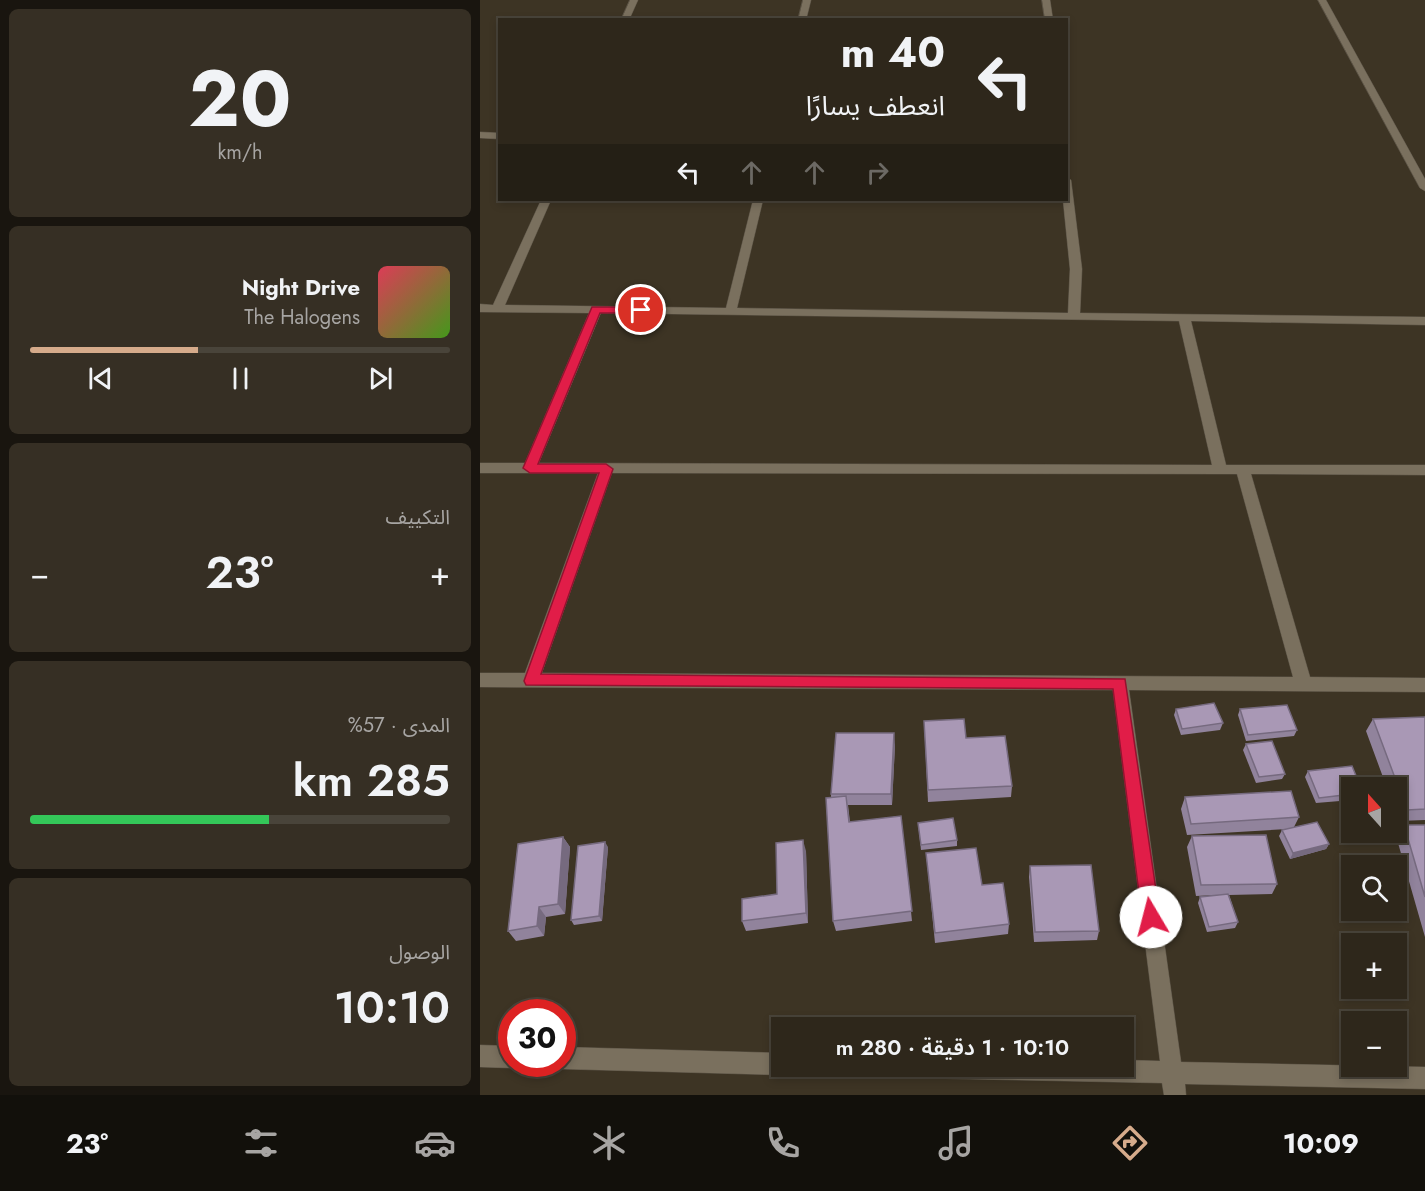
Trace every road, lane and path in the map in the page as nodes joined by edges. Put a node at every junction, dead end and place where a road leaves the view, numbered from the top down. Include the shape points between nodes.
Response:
1 (634, 0) edge
2 (807, 0) edge
3 (1046, 0) edge
4 (1322, 0) edge
5 (626, 18) edge
6 (802, 18) edge
7 (1049, 18) edge
8 (480, 135) edge
9 (498, 136) edge
10 (1425, 188) edge
11 (1068, 198) edge
12 (546, 201) edge
13 (758, 201) edge
14 (480, 308) edge
15 (497, 309) junction
16 (596, 310) junction
17 (731, 310) junction
18 (1074, 316) junction
19 (1184, 318) junction
20 (1425, 321) edge
21 (480, 468) edge
22 (530, 468) junction
23 (606, 469) junction
24 (1220, 470) junction
25 (1243, 470) junction
26 (1425, 470) edge
27 (480, 680) edge
28 (531, 681) junction
29 (1120, 683) junction
30 (1303, 684) junction
31 (1425, 685) edge
32 (480, 1056) edge
33 (498, 1057) edge
34 (576, 1058) edge
35 (771, 1064) edge
36 (1047, 1077) edge
37 (1425, 1078) edge
38 (1174, 1085) edge

1 - 5 street
2 - 6 street
3 - 7 street
4 - 10 street
8 - 9 street
11 - 18 street via 1076,269
12 - 15 street
13 - 17 street
14 - 15 street
15 - 16 street
16 - 17 street
16 - 22 street
17 - 18 street
18 - 19 street
19 - 20 street
19 - 24 street
21 - 22 street
22 - 23 street
23 - 24 street
23 - 28 street
24 - 25 street
25 - 26 street
25 - 30 street
27 - 28 street
28 - 29 street
29 - 30 street
29 - 38 street
30 - 31 street
32 - 33 street
34 - 35 street
36 - 38 street
37 - 38 street

